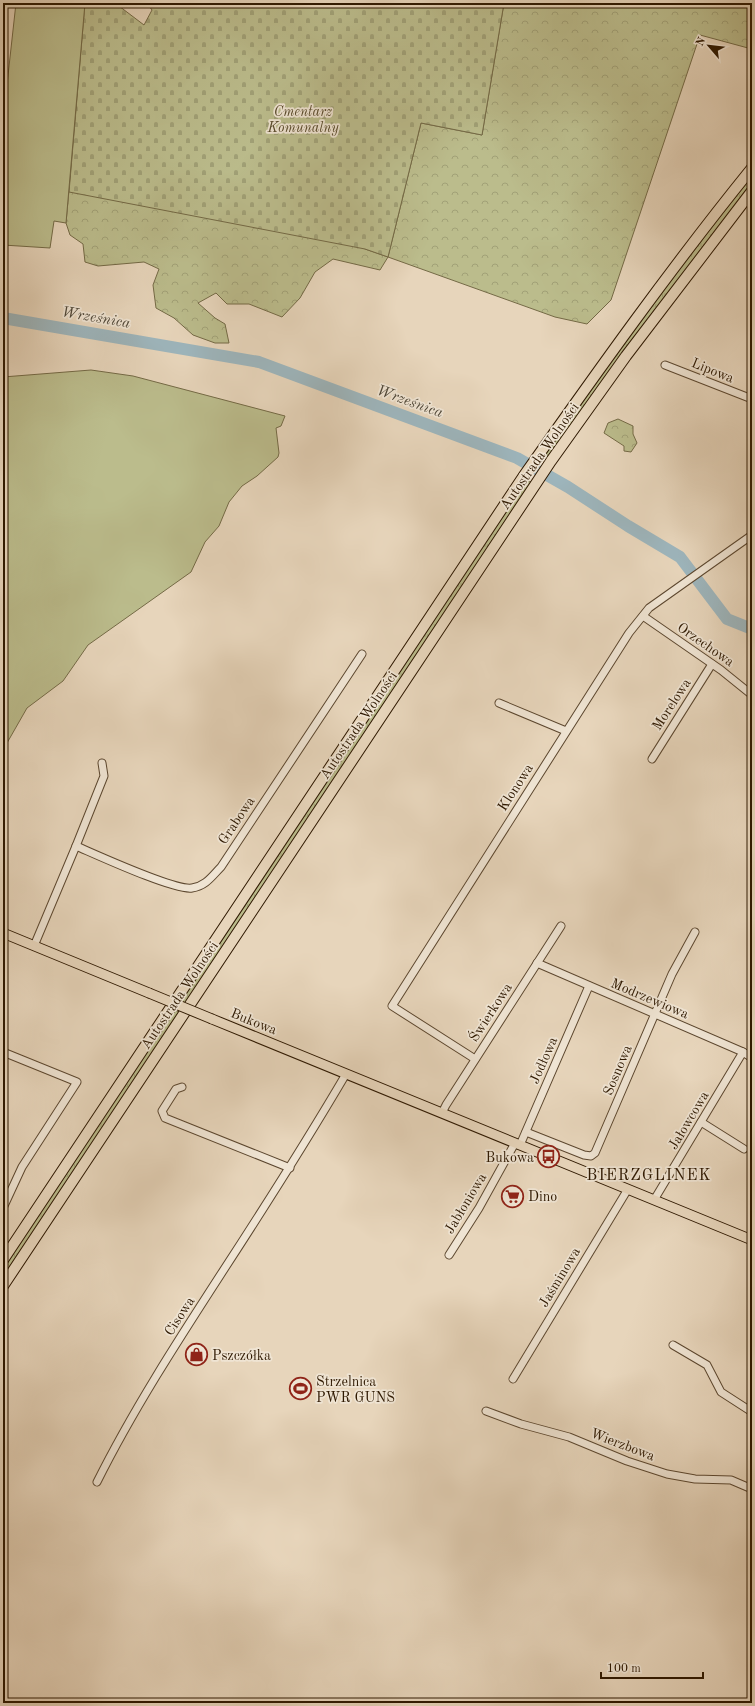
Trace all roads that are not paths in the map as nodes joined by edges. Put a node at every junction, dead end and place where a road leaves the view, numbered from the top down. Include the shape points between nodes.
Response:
1 (752, 168) edge
2 (752, 191) edge
3 (665, 365) dead end
4 (752, 399) edge
5 (752, 535) edge
6 (643, 616) junction
7 (362, 654) dead end
8 (712, 664) junction
9 (752, 695) edge
10 (499, 703) dead end
11 (566, 731) junction
12 (652, 759) dead end
13 (102, 763) dead end
14 (76, 846) junction
15 (561, 926) dead end
16 (695, 932) dead end
17 (3, 933) edge
18 (34, 946) junction
19 (537, 963) junction
20 (589, 986) junction
21 (655, 1014) junction
22 (3, 1052) edge
23 (743, 1052) junction
24 (752, 1058) edge
25 (475, 1059) junction
26 (346, 1074) junction
27 (182, 1087) dead end
28 (442, 1113) junction
29 (702, 1122) junction
30 (526, 1132) junction
31 (518, 1144) junction
32 (744, 1149) dead end
33 (290, 1168) junction
34 (628, 1189) junction
35 (654, 1200) junction
36 (3, 1208) edge
37 (752, 1240) edge
38 (449, 1256) dead end
39 (3, 1260) edge
40 (3, 1286) edge
41 (673, 1345) dead end
42 (513, 1379) dead end
43 (486, 1411) dead end
44 (752, 1412) edge
45 (97, 1482) dead end
46 (752, 1489) edge

1 - 39 highway, Autostrada Wolności via 633,323 523,477
2 - 40 highway, Autostrada Wolności via 626,356 551,461
3 - 4 street, Lipowa
5 - 6 street, Klonowa via 649,608
6 - 8 street, Orzechowa
6 - 11 street, Klonowa via 629,633
7 - 14 street, Grabowa via 221,867 206,884 191,888 174,885
8 - 9 street, Orzechowa
8 - 12 street, Morelowa
10 - 11 street
11 - 25 street, Klonowa via 392,1006
13 - 14 street via 104,776
14 - 18 street
15 - 19 street, Świerkowa
16 - 21 street, Sosnowa via 672,974
17 - 18 main road
18 - 26 main road, Bukowa, bridge
19 - 20 street, Modrzewiowa
19 - 25 street, Świerkowa
20 - 21 street, Modrzewiowa
20 - 30 street, Jodłowa
21 - 23 street, Modrzewiowa
21 - 30 street, Sosnowa via 595,1153 591,1156 584,1155
22 - 36 street via 77,1082 22,1167
23 - 24 street, Modrzewiowa
23 - 29 street, Jałowcowa
25 - 28 street, Świerkowa
26 - 28 main road, Bukowa
26 - 33 street, Cisowa
27 - 33 street via 176,1090 162,1111 165,1118
28 - 31 main road, Bukowa
29 - 32 street
29 - 35 street, Jałowcowa
30 - 31 street, Jodłowa
31 - 34 main road, Bukowa
31 - 38 street, Jabłoniowa
33 - 45 street, Cisowa via 174,1346 118,1439
34 - 35 main road, Bukowa
34 - 42 street, Jaśminowa
35 - 37 main road, Bukowa
41 - 44 street via 706,1365 721,1392
43 - 46 street, Wierzbowa via 569,1437 667,1474 695,1479 730,1480

